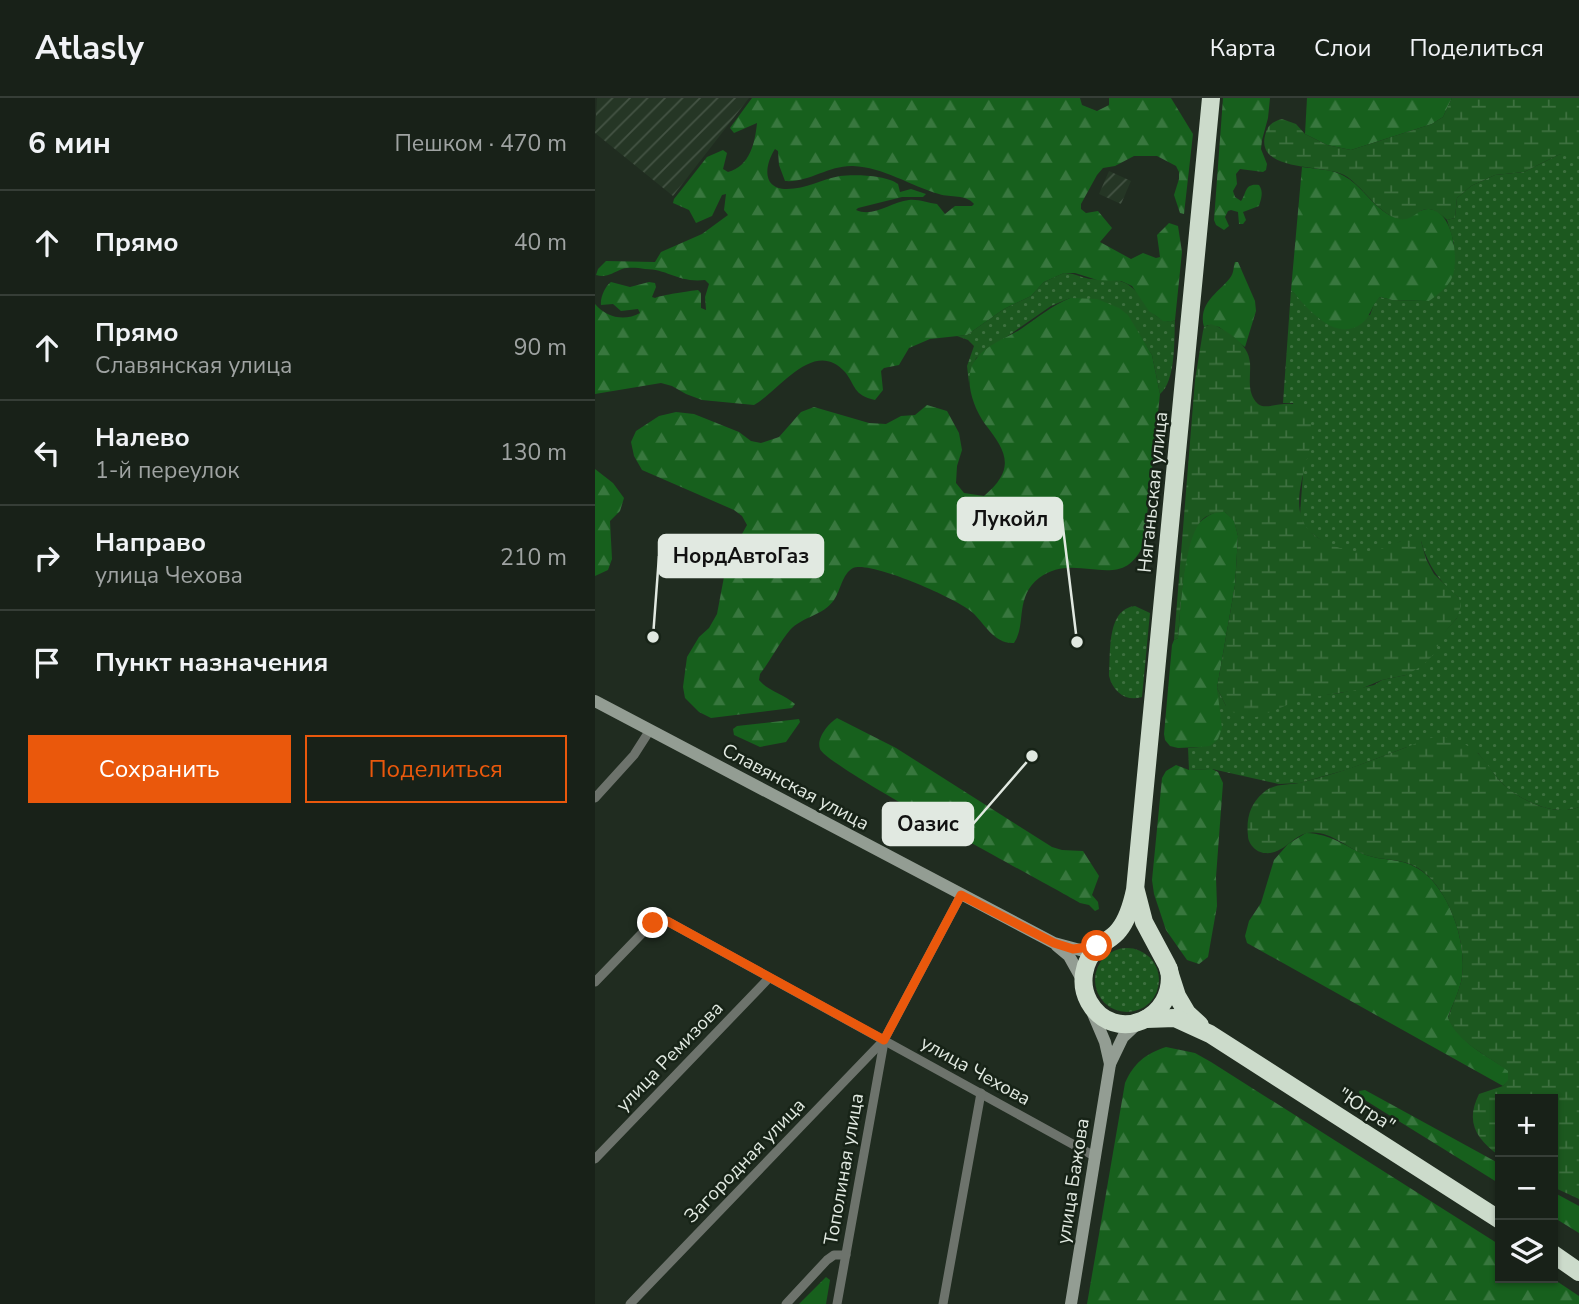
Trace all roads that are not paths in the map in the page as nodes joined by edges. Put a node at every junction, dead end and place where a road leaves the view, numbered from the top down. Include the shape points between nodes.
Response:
1 (1210, 98) edge
2 (595, 701) edge
3 (650, 730) junction
4 (595, 798) edge
5 (1135, 890) junction
6 (961, 895) junction
7 (1054, 943) junction
8 (1104, 943) junction
9 (1159, 952) junction
10 (1169, 969) junction
11 (769, 978) junction
12 (595, 982) edge
13 (1084, 989) junction
14 (1143, 1020) junction
15 (1210, 1034) junction
16 (884, 1040) junction
17 (1110, 1065) junction
18 (981, 1093) junction
19 (1096, 1157) junction
20 (595, 1159) edge
21 (1495, 1217) edge
22 (846, 1255) junction
23 (1558, 1258) edge
24 (1579, 1272) edge
25 (630, 1304) edge
26 (786, 1304) edge
27 (837, 1304) edge
28 (943, 1304) edge
29 (1071, 1304) edge

1 - 5 highway, Няганьская улица
2 - 3 street, Славянская улица
3 - 4 street
3 - 6 street, Славянская улица
5 - 8 highway via 1123,924
5 - 9 highway
6 - 7 street, Славянская улица
6 - 16 street
7 - 8 street via 1080,950
7 - 13 street via 1069,956
8 - 9 highway via 1134,938
8 - 13 highway via 1087,961
9 - 10 highway
10 - 14 highway via 1166,999
10 - 15 highway via 1182,1005
11 - 12 street, улица Чехова via 659,919
11 - 16 street, улица Чехова
11 - 20 street, улица Ремизова
13 - 14 highway via 1094,1010 1108,1020 1124,1024
13 - 17 street
14 - 15 highway via 1175,1018
14 - 17 street via 1123,1037
15 - 21 highway, "Югра"
16 - 18 street, улица Чехова
16 - 22 street, Тополиная улица
16 - 25 street, Загородная улица
17 - 19 street, улица Бажова
18 - 19 street, улица Чехова
18 - 28 street
19 - 29 street, улица Бажова
22 - 26 street via 834,1255
22 - 27 street, Тополиная улица
23 - 24 highway

